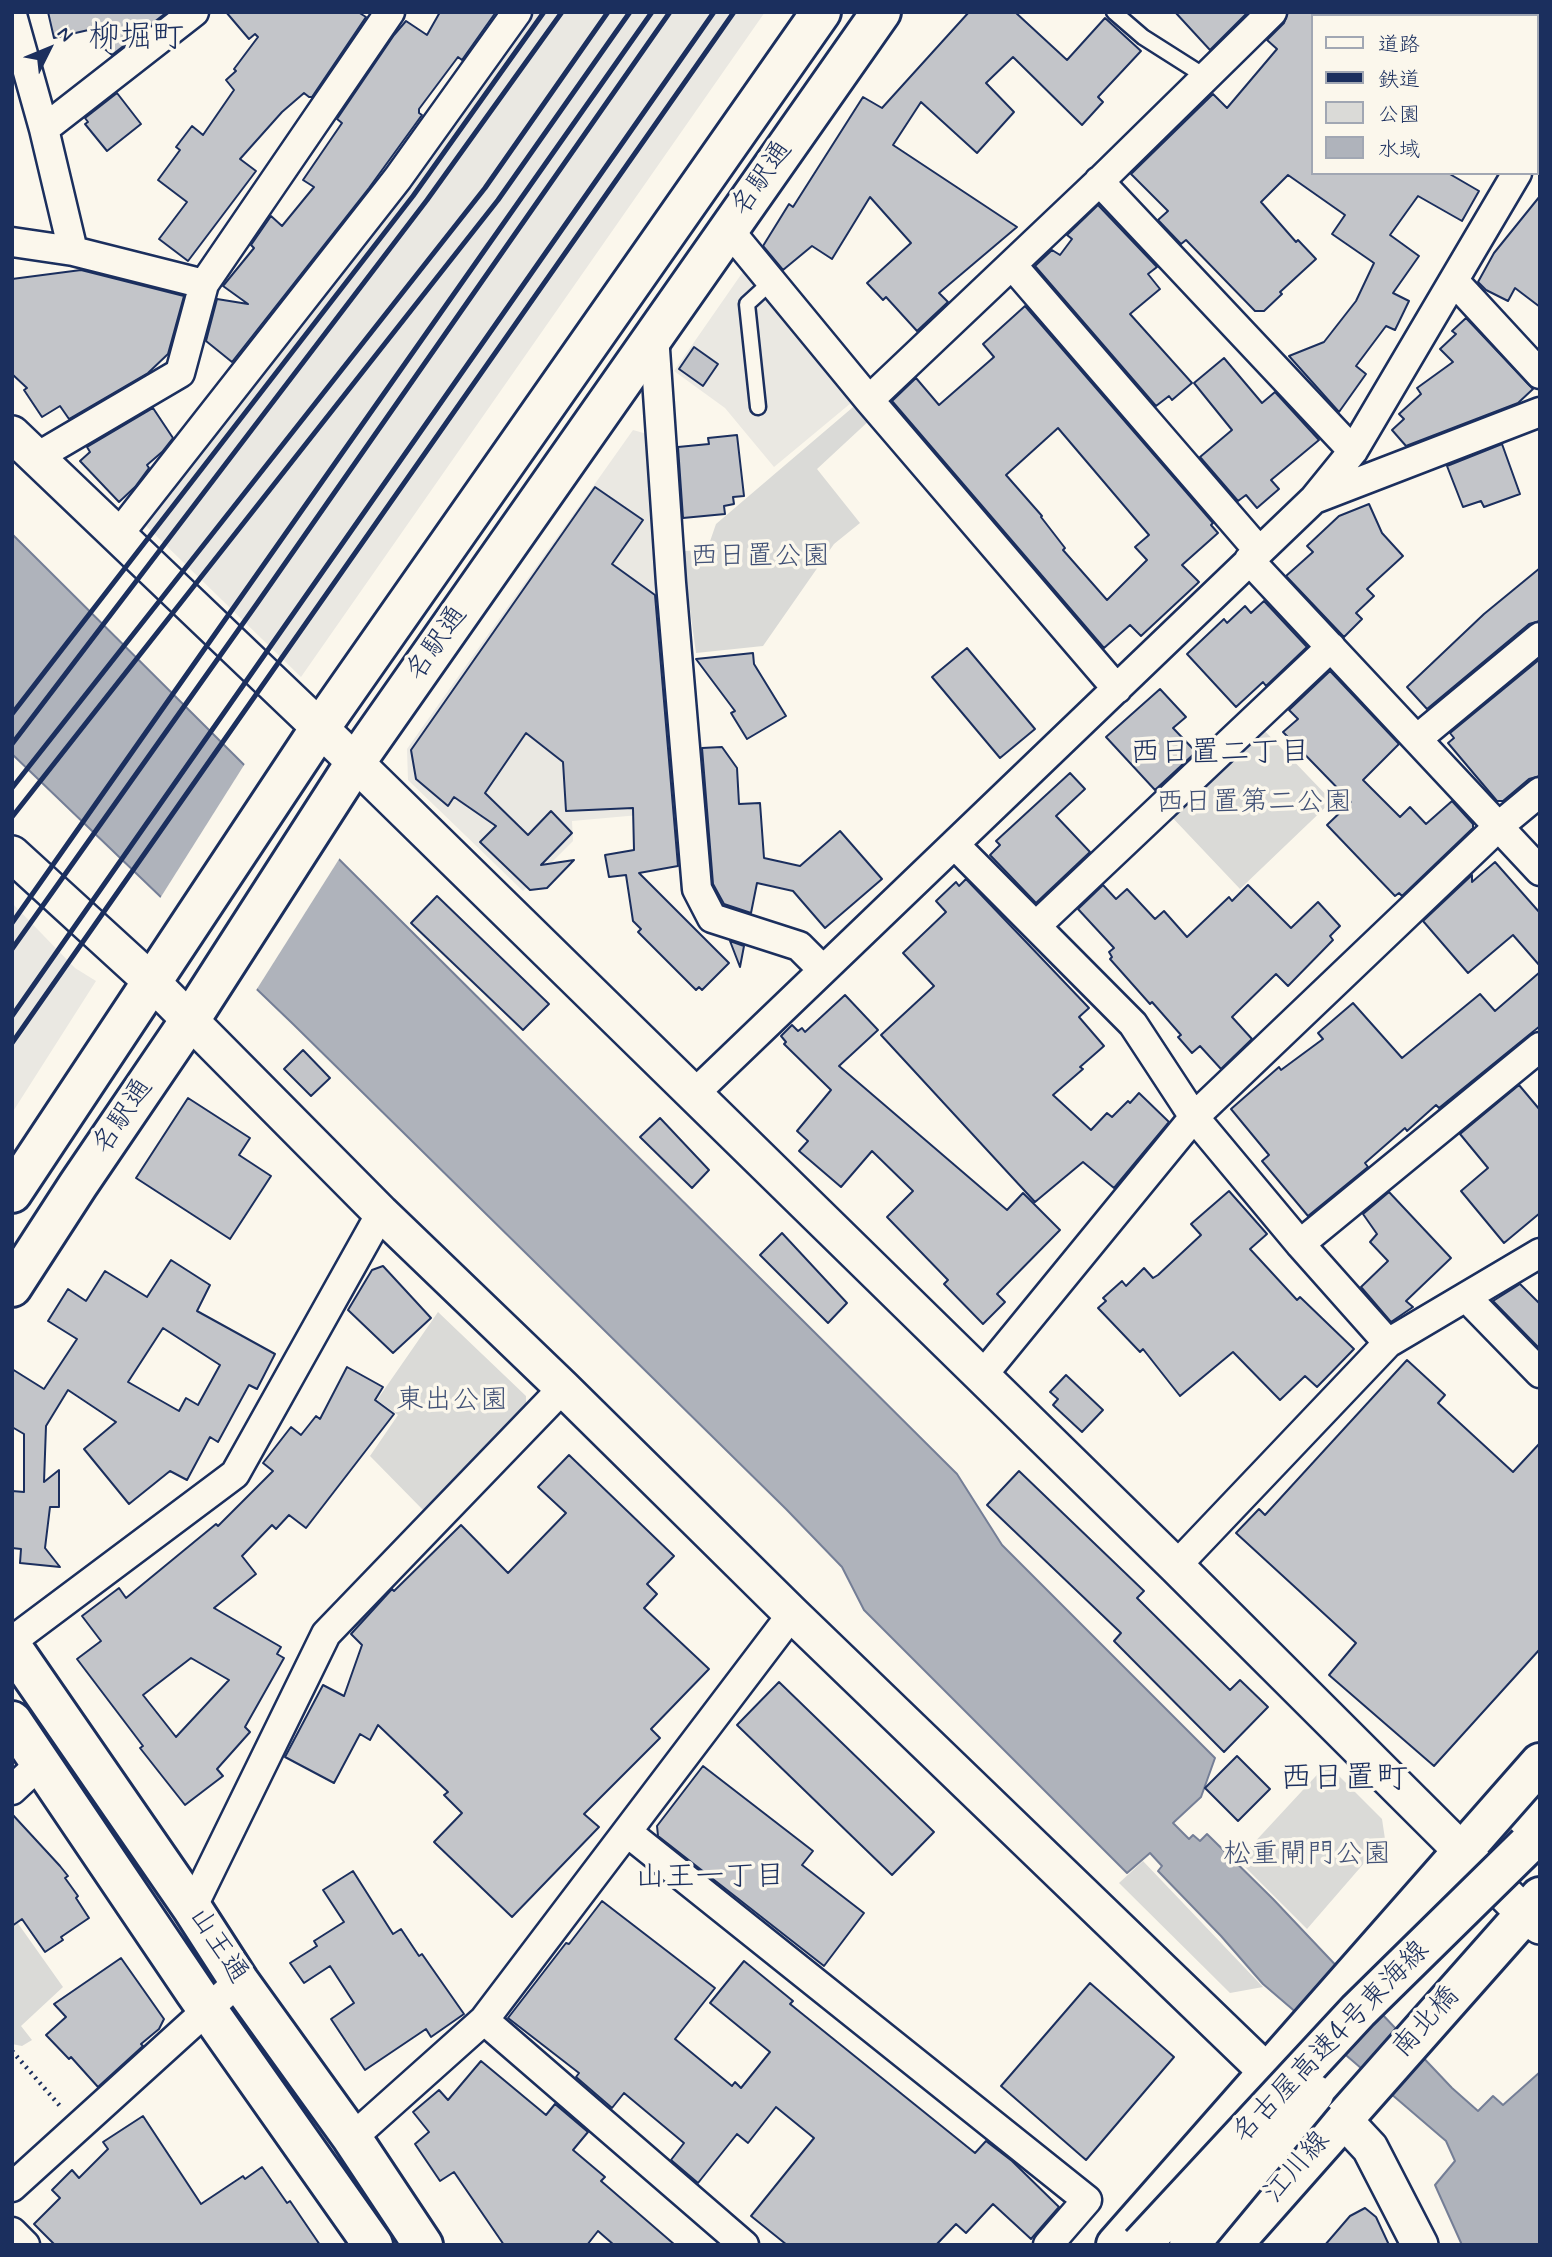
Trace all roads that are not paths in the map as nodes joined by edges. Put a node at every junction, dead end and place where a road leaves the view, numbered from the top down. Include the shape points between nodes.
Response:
1 (194, 12) edge
2 (390, 12) edge
3 (517, 12) edge
4 (821, 12) edge
5 (881, 12) edge
6 (1114, 12) edge
7 (1272, 12) edge
8 (12, 15) edge
9 (16, 43) edge
10 (1206, 77) junction
11 (44, 129) junction
12 (1516, 175) edge
13 (1099, 181) junction
14 (727, 229) junction
15 (12, 242) edge
16 (74, 251) junction
17 (1012, 265) junction
18 (1454, 281) junction
19 (771, 282) junction
20 (204, 284) junction
21 (654, 335) junction
22 (1540, 374) edge
23 (869, 400) junction
24 (758, 407) dead end
25 (1540, 412) edge
26 (12, 434) edge
27 (1353, 451) junction
28 (37, 457) junction
29 (1314, 499) junction
30 (118, 535) junction
31 (1254, 555) junction
32 (1540, 637) edge
33 (1331, 647) junction
34 (1117, 689) junction
35 (320, 728) junction
36 (1417, 738) junction
37 (355, 763) junction
38 (1540, 792) edge
39 (1499, 826) junction
40 (955, 845) junction
41 (12, 854) edge
42 (1540, 871) edge
43 (1035, 926) junction
44 (823, 970) junction
45 (152, 982) junction
46 (190, 1020) junction
47 (1540, 1047) edge
48 (694, 1095) junction
49 (1194, 1117) junction
50 (12, 1193) edge
51 (381, 1213) junction
52 (1300, 1244) junction
53 (1540, 1252) edge
54 (12, 1287) edge
55 (1467, 1298) junction
56 (1388, 1343) junction
57 (1540, 1373) edge
58 (982, 1376) junction
59 (563, 1388) junction
60 (1176, 1566) junction
61 (792, 1614) junction
62 (12, 1641) edge
63 (12, 1647) edge
64 (12, 1721) edge
65 (41, 1763) junction
66 (1540, 1763) edge
67 (12, 1790) edge
68 (627, 1832) junction
69 (1463, 1851) junction
70 (192, 1908) junction
71 (1535, 1912) edge
72 (239, 1981) junction
73 (207, 2009) junction
74 (484, 2020) junction
75 (1268, 2072) junction
76 (1353, 2105) junction
77 (352, 2138) junction
78 (12, 2187) edge
79 (12, 2232) edge
80 (25, 2245) edge
81 (373, 2245) edge
82 (423, 2245) edge
83 (744, 2245) edge
84 (1048, 2245) edge
85 (1116, 2245) edge
86 (1141, 2245) edge
87 (1189, 2245) edge
88 (1232, 2245) edge
89 (1420, 2245) edge

1 - 11 street
2 - 20 street
3 - 30 street via 398,178
4 - 35 main road, 名駅通
5 - 14 main road, 名駅通
6 - 10 lane via 1143,37
7 - 10 street
8 - 9 street
9 - 11 street
10 - 13 street
11 - 16 street
12 - 18 street
13 - 17 street
13 - 27 street
14 - 19 street
14 - 21 main road, 名駅通
15 - 16 street
16 - 20 street
17 - 23 street
17 - 31 street
18 - 22 street
18 - 27 street
19 - 23 street
19 - 24 lane via 747,304
20 - 28 street via 180,373
21 - 37 main road, 名駅通
21 - 44 street via 697,889 712,918 799,946
23 - 34 street
25 - 29 street
26 - 28 street
27 - 29 street
28 - 30 street
29 - 31 street
30 - 35 street
31 - 33 street
31 - 34 street
32 - 36 street
33 - 36 street
33 - 43 street
34 - 40 street
35 - 37 street
35 - 45 main road, 名駅通
36 - 39 street
37 - 46 main road, 名駅通
37 - 48 street
38 - 39 street
39 - 42 street
39 - 49 street
40 - 43 street
40 - 44 street
41 - 45 street
43 - 49 street via 1133,1024
44 - 48 street
45 - 46 street
45 - 50 main road, 名駅通
46 - 51 street
46 - 54 main road, 名駅通
47 - 52 street
48 - 58 street
49 - 52 street
49 - 58 street
51 - 59 street
51 - 62 street via 235,1474
52 - 56 street
53 - 55 street
55 - 56 street
55 - 57 street
56 - 60 street
58 - 60 street
59 - 61 street
59 - 70 street via 326,1634
60 - 69 street
61 - 68 street
61 - 75 street
63 - 70 main road, 山王通
64 - 65 main road, 山王通
65 - 67 street
65 - 73 main road, 山王通
66 - 69 main road
68 - 74 street
68 - 84 street via 1087,2200
69 - 71 street
69 - 75 main road
70 - 72 main road, 山王通
71 - 76 main road, 南北橋
72 - 73 street
72 - 77 main road, 山王通
73 - 78 street
73 - 81 main road, 山王通
74 - 77 street
74 - 83 street
75 - 85 main road
76 - 88 main road, 江川線
76 - 89 street
77 - 82 main road, 山王通
79 - 80 street
86 - 87 main road, 名古屋高速4号東海線, bridge via 1358,2011 1527,1845

